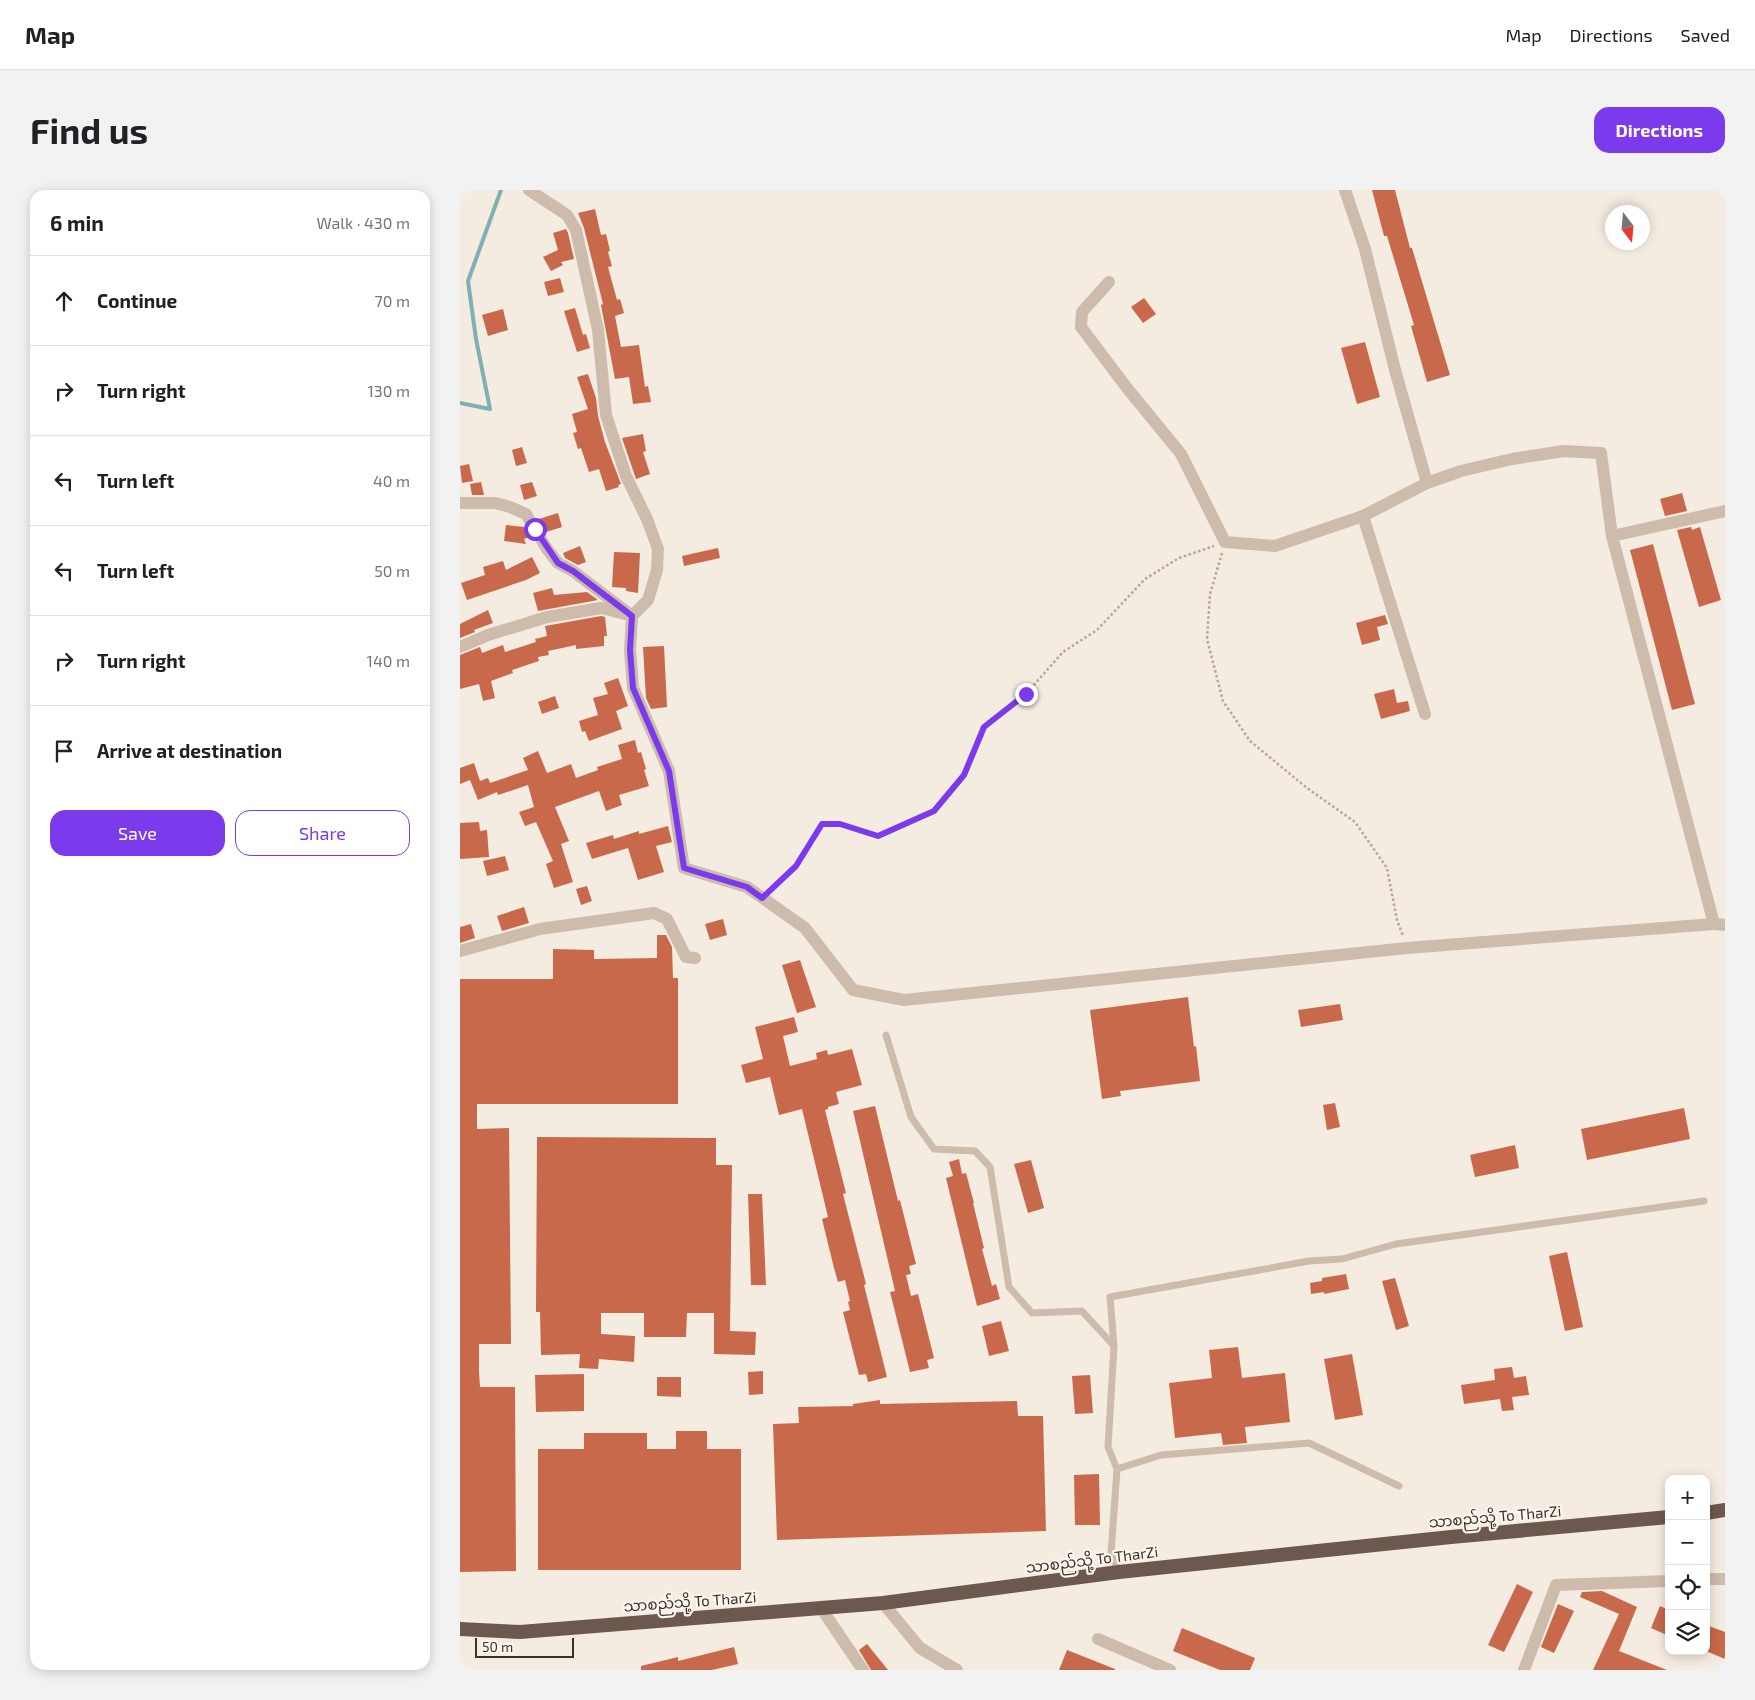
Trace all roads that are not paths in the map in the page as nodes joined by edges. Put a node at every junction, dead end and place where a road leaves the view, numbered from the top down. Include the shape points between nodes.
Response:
1 (529, 190) edge
2 (1345, 190) edge
3 (1109, 282) dead end
4 (1427, 483) junction
5 (460, 503) edge
6 (1725, 511) edge
7 (1363, 516) junction
8 (1612, 536) junction
9 (632, 616) junction
10 (460, 647) edge
11 (1425, 714) dead end
12 (1720, 924) edge
13 (460, 951) edge
14 (695, 958) dead end
15 (886, 1035) dead end
16 (1704, 1201) dead end
17 (1114, 1346) junction
18 (1117, 1469) junction
19 (1399, 1486) dead end
20 (1725, 1510) edge
21 (1710, 1512) edge
22 (1665, 1517) edge
23 (1119, 1572) junction
24 (1710, 1579) edge
25 (1725, 1579) edge
26 (1665, 1581) edge
27 (883, 1603) junction
28 (821, 1608) junction
29 (460, 1629) edge
30 (1098, 1639) dead end
31 (863, 1670) edge
32 (957, 1670) edge
33 (1170, 1670) edge
34 (1524, 1670) edge

1 - 9 street via 567,215 576,230 598,330 606,415 626,476 658,550 657,570 648,600
2 - 4 street via 1365,249
3 - 7 street via 1082,312 1081,327 1181,454 1225,542 1275,546
4 - 7 street
4 - 8 street via 1512,458 1564,451 1601,453
5 - 9 street via 495,503 526,514 558,563
6 - 8 street
7 - 11 street
8 - 12 street
9 - 10 street via 600,608 571,612 488,635
9 - 12 street via 633,688 669,771 684,868 747,887 805,928 853,990 904,1000 1407,948
13 - 14 street via 540,929 654,912 667,919 686,957
15 - 17 lane via 911,1117 934,1149 975,1151 990,1167 1009,1286 1032,1313 1082,1310
16 - 17 lane via 1396,1244 1342,1259 1309,1261 1110,1297
17 - 18 lane via 1108,1447
18 - 19 lane via 1162,1455 1309,1443
18 - 23 lane via 1111,1554
20 - 21 highway
22 - 23 highway, သာစည်သို့ To TharZi
23 - 27 highway, သာစည်သို့ To TharZi
24 - 25 street
26 - 34 street via 1556,1585
27 - 28 highway, သာစည်သို့ To TharZi
27 - 32 street via 920,1648
28 - 29 highway, သာစည်သို့ To TharZi via 520,1632
28 - 31 street
30 - 33 street

